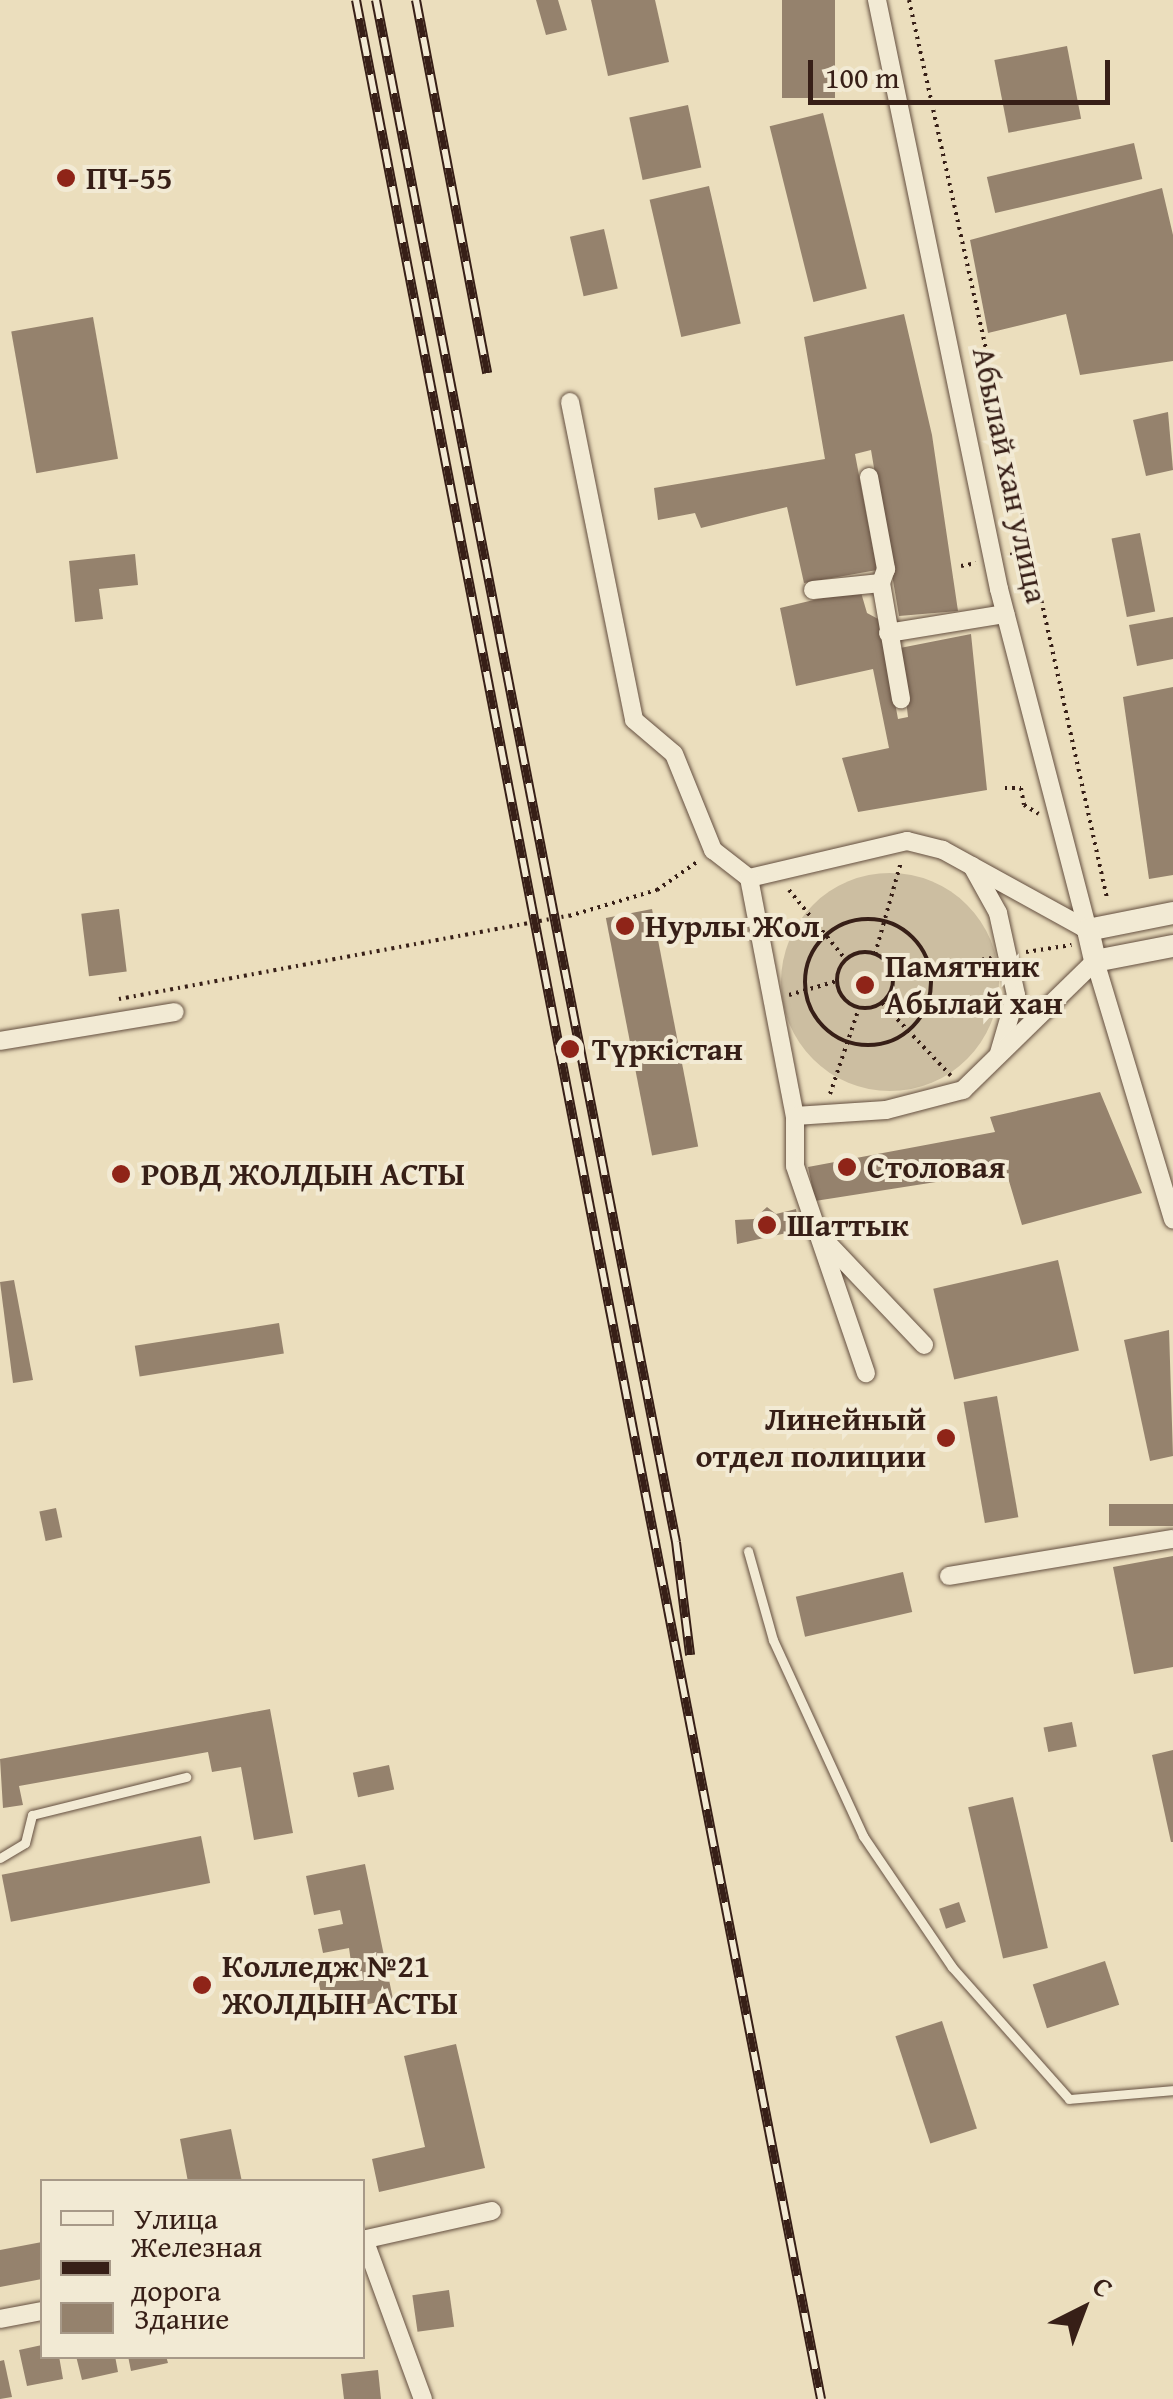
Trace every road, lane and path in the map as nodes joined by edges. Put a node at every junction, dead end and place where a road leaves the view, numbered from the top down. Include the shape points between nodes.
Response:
1 (876, 0) edge
2 (909, 0) edge
3 (570, 402) dead end
4 (869, 477) dead end
5 (882, 583) junction
6 (813, 590) dead end
7 (1006, 614) junction
8 (888, 633) junction
9 (901, 699) dead end
10 (906, 842) junction
11 (713, 850) junction
12 (972, 866) junction
13 (774, 872) junction
14 (749, 878) junction
15 (1107, 898) dead end
16 (1173, 913) edge
17 (884, 922) junction
18 (1088, 930) junction
19 (826, 935) junction
20 (1173, 946) edge
21 (876, 954) junction
22 (846, 960) junction
23 (1096, 961) junction
24 (837, 981) junction
25 (806, 990) junction
26 (786, 996) dead end
27 (119, 999) dead end
28 (882, 1003) junction
29 (859, 1008) junction
30 (175, 1012) dead end
31 (908, 1031) junction
32 (0, 1041) edge
33 (846, 1042) junction
34 (989, 1070) junction
35 (963, 1090) junction
36 (795, 1116) junction
37 (825, 1116) junction
38 (1173, 1218) edge
39 (816, 1231) junction
40 (924, 1344) dead end
41 (866, 1373) dead end
42 (1173, 1540) edge
43 (748, 1551) dead end
44 (949, 1576) dead end
45 (186, 1777) dead end
46 (0, 1858) edge
47 (1173, 2090) edge
48 (492, 2211) dead end
49 (365, 2240) edge
50 (365, 2243) edge
51 (40, 2310) edge
52 (0, 2319) edge
53 (423, 2399) edge

1 - 7 street, Абылай хан улица
2 - 15 path
3 - 11 street via 634,720 674,754
4 - 5 street via 886,569
5 - 6 street
5 - 8 street
7 - 8 street
7 - 18 street, Абылай хан улица
8 - 9 street
10 - 12 street
10 - 13 street
10 - 17 path
11 - 14 street
11 - 27 path, bridge via 656,890 569,916
12 - 18 street
12 - 34 street via 998,912 1016,995
13 - 14 street
13 - 19 path
14 - 36 street
16 - 18 street
17 - 19 path via 848,922
17 - 21 path
17 - 31 path via 913,938 929,968 929,1000
18 - 23 street, Абылай хан улица
19 - 22 path
19 - 25 path via 810,958
20 - 23 street
21 - 22 path
21 - 28 path via 893,974
22 - 24 path
23 - 34 street
23 - 38 street
24 - 25 path
24 - 29 path via 843,998
25 - 26 path
25 - 33 path via 822,1026
28 - 29 path
28 - 31 path
29 - 33 path
30 - 32 street
31 - 33 path via 886,1043
31 - 35 path
33 - 37 path
34 - 35 street
35 - 37 street
36 - 37 street
36 - 39 street via 795,1166
39 - 40 street
39 - 41 street
42 - 44 street
43 - 47 lane via 773,1640 863,1836 952,1967 1069,2098
45 - 46 lane via 32,1815 26,1843
48 - 49 street
50 - 53 street
51 - 52 street

